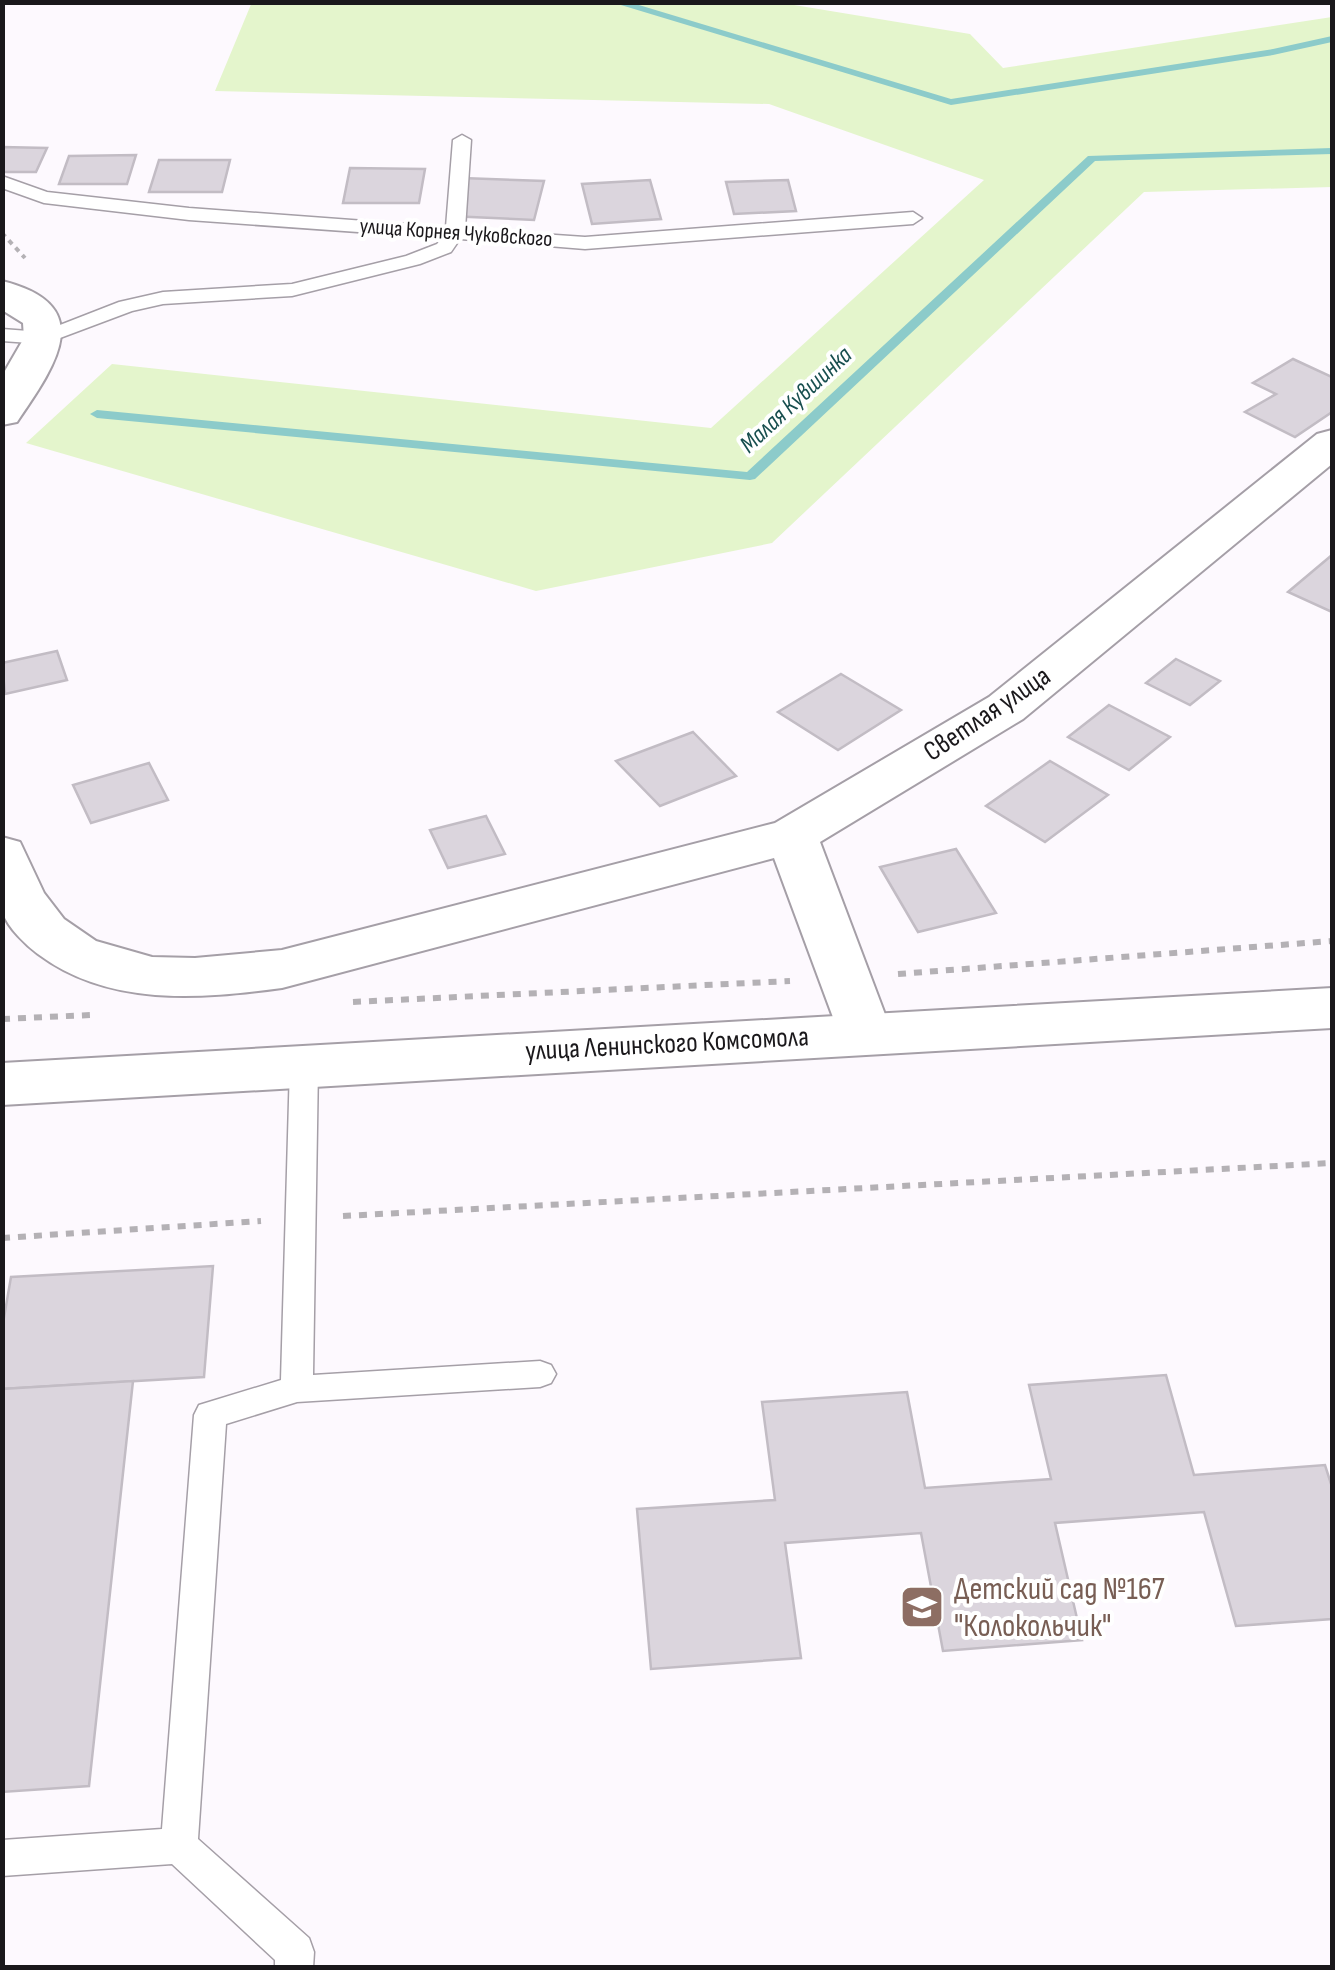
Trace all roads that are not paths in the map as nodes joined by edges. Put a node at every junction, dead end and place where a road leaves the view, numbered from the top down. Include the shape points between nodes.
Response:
1 (462, 140) dead end
2 (2, 181) edge
3 (913, 218) dead end
4 (455, 233) junction
5 (2, 293) edge
6 (2, 335) edge
7 (44, 338) junction
8 (2, 413) edge
9 (1332, 443) edge
10 (792, 836) junction
11 (2, 854) edge
12 (1332, 1008) edge
13 (864, 1033) junction
14 (304, 1066) junction
15 (2, 1084) edge
16 (540, 1374) dead end
17 (298, 1390) junction
18 (180, 1846) junction
19 (2, 1858) edge
20 (294, 1968) edge

1 - 4 lane
2 - 4 lane, улица Корнея Чуковского via 44,197 188,214
3 - 4 lane, улица Корнея Чуковского via 585,243
4 - 7 lane via 444,248 413,260 292,290 145,302
5 - 7 street via 42,318
6 - 7 lane
7 - 8 street
9 - 10 street, Светлая улица via 1006,708
10 - 11 street, Светлая улица via 282,969 220,978 126,972 79,956 40,930 12,890
10 - 13 street
12 - 13 street, улица Ленинского Комсомола
13 - 14 street, улица Ленинского Комсомола
14 - 15 street, улица Ленинского Комсомола
14 - 17 lane
16 - 17 lane
17 - 18 lane via 210,1414
18 - 19 lane
18 - 20 lane via 294,1952

